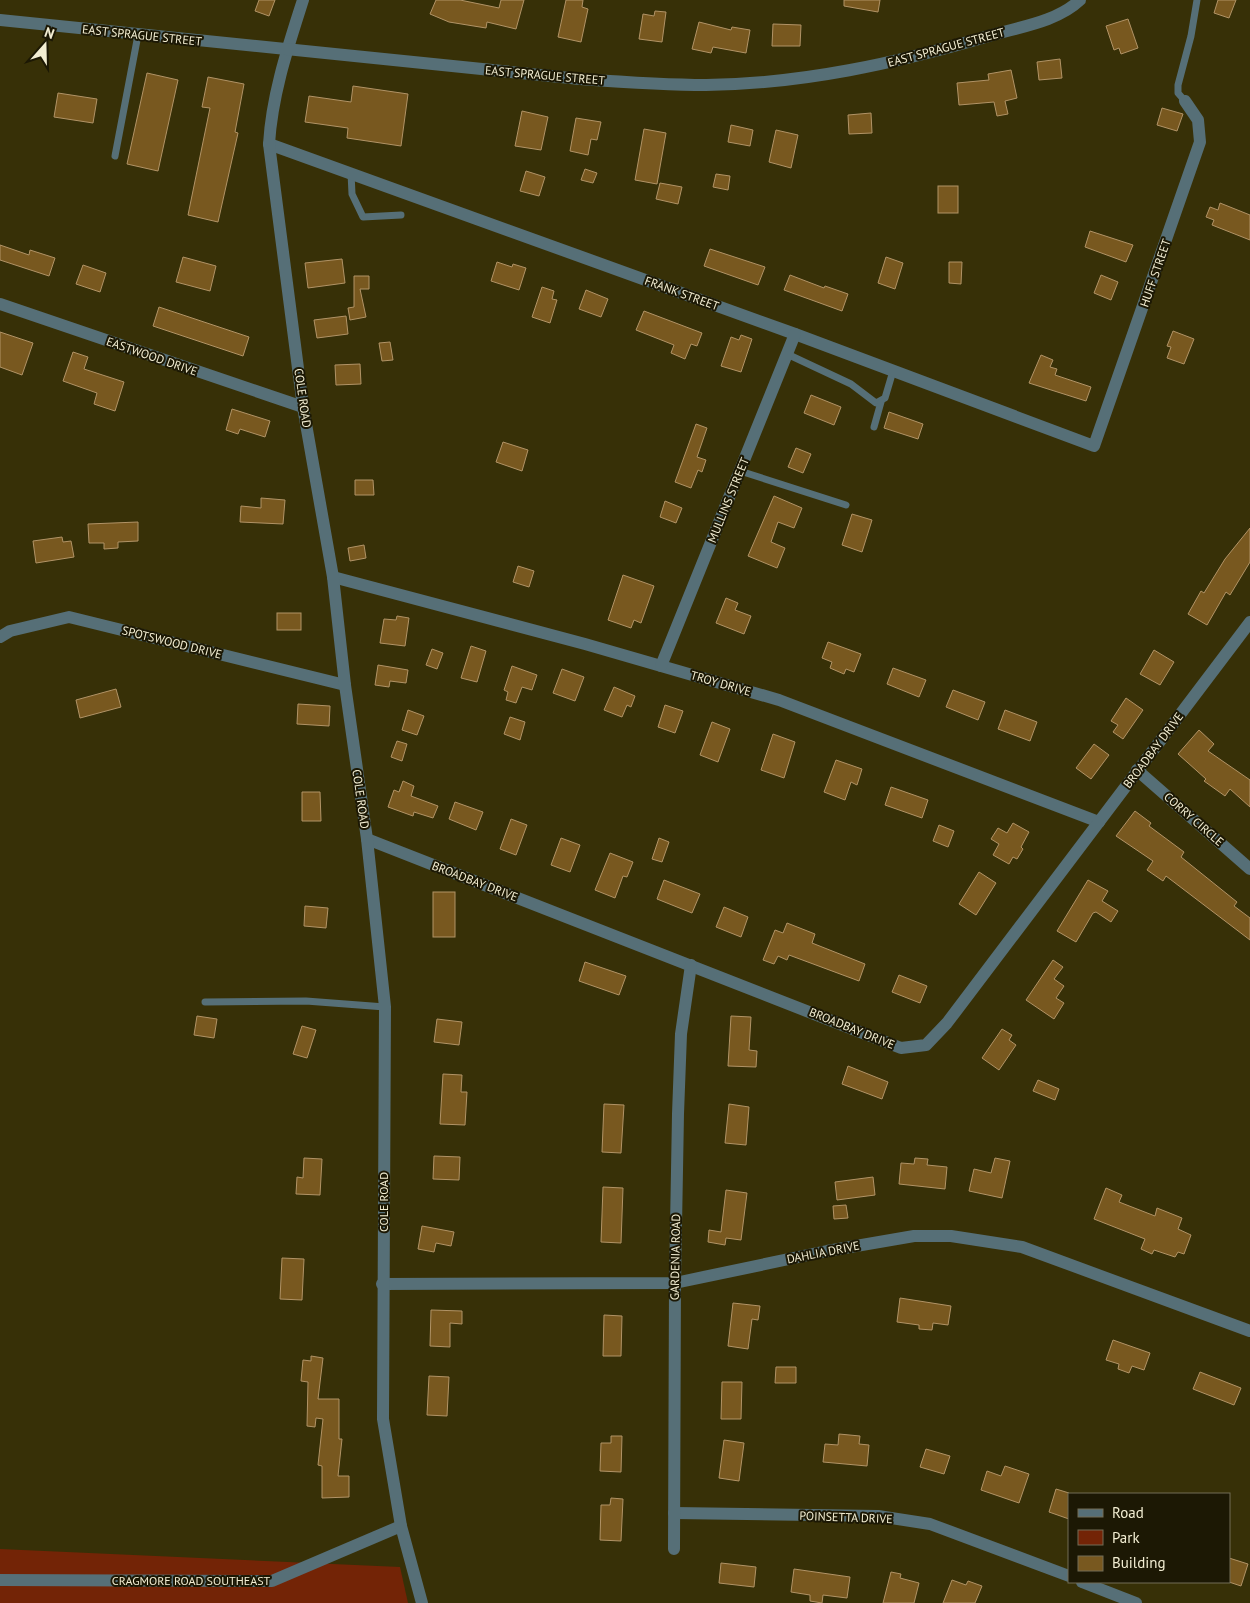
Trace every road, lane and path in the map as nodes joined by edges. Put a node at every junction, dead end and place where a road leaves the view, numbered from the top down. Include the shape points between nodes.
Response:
1 (303, 0) edge
2 (1080, 0) edge
3 (1197, 0) edge
4 (0, 20) edge
5 (138, 35) junction
6 (287, 50) junction
7 (1185, 101) joint
8 (269, 144) junction
9 (115, 156) dead end
10 (351, 173) junction
11 (401, 215) dead end
12 (0, 304) edge
13 (795, 334) junction
14 (787, 354) junction
15 (893, 371) junction
16 (881, 402) junction
17 (303, 407) junction
18 (874, 427) dead end
19 (1094, 446) joint
20 (740, 471) junction
21 (846, 505) dead end
22 (333, 577) junction
23 (1250, 622) edge
24 (0, 637) edge
25 (661, 666) junction
26 (344, 685) junction
27 (1137, 770) junction
28 (1099, 822) junction
29 (367, 839) junction
30 (1250, 869) edge
31 (691, 965) junction
32 (205, 1002) dead end
33 (385, 1006) junction
34 (675, 1283) junction
35 (382, 1284) junction
36 (1250, 1331) edge
37 (674, 1513) junction
38 (401, 1526) junction
39 (674, 1549) dead end
40 (1068, 1576) edge
41 (0, 1580) edge
42 (1085, 1583) edge
43 (422, 1603) edge
44 (1136, 1603) edge

1 - 6 street, COLE ROAD
2 - 6 street, EAST SPRAGUE STREET via 1073,7 1047,19 929,53 828,74 762,82 663,84
3 - 7 lane via 1192,36 1178,85 1178,93
4 - 5 street, EAST SPRAGUE STREET
5 - 6 street, EAST SPRAGUE STREET
5 - 9 lane
6 - 8 street, COLE ROAD via 271,112
7 - 19 street, HUFF STREET via 1198,120 1200,142
8 - 10 street, FRANK STREET
8 - 17 street, COLE ROAD
10 - 11 lane via 352,194 363,217
10 - 13 street, FRANK STREET
12 - 17 street, EASTWOOD DRIVE
13 - 14 street, MULLINS STREET
13 - 15 street, FRANK STREET
14 - 16 lane via 851,384 876,403
14 - 20 street, MULLINS STREET
15 - 16 lane
15 - 19 street, FRANK STREET
16 - 18 lane
17 - 22 street, COLE ROAD
20 - 21 lane
20 - 25 street, MULLINS STREET
22 - 25 street, TROY DRIVE
22 - 26 street, COLE ROAD
23 - 27 street, BROADBAY DRIVE
24 - 26 street, SPOTSWOOD DRIVE via 10,631 69,617
25 - 28 street, TROY DRIVE via 779,700
26 - 29 street, COLE ROAD
27 - 28 street, BROADBAY DRIVE
27 - 30 street, CORRY CIRCLE
28 - 31 street, BROADBAY DRIVE via 947,1023 926,1045 901,1048
29 - 31 street, BROADBAY DRIVE
29 - 33 street, COLE ROAD
31 - 34 street, GARDENIA ROAD via 681,1034
32 - 33 lane via 306,1001
33 - 35 street, COLE ROAD
34 - 35 street, DAHLIA DRIVE
34 - 36 street, DAHLIA DRIVE via 827,1250 914,1236 951,1236 1022,1246
34 - 37 street, GARDENIA ROAD
35 - 38 street, COLE ROAD via 383,1419
37 - 39 street, GARDENIA ROAD
37 - 40 street, POINSETTA DRIVE via 878,1516 930,1524
38 - 41 street, CRAGMORE ROAD SOUTHEAST via 272,1581
38 - 43 street, COLE ROAD
42 - 44 street

